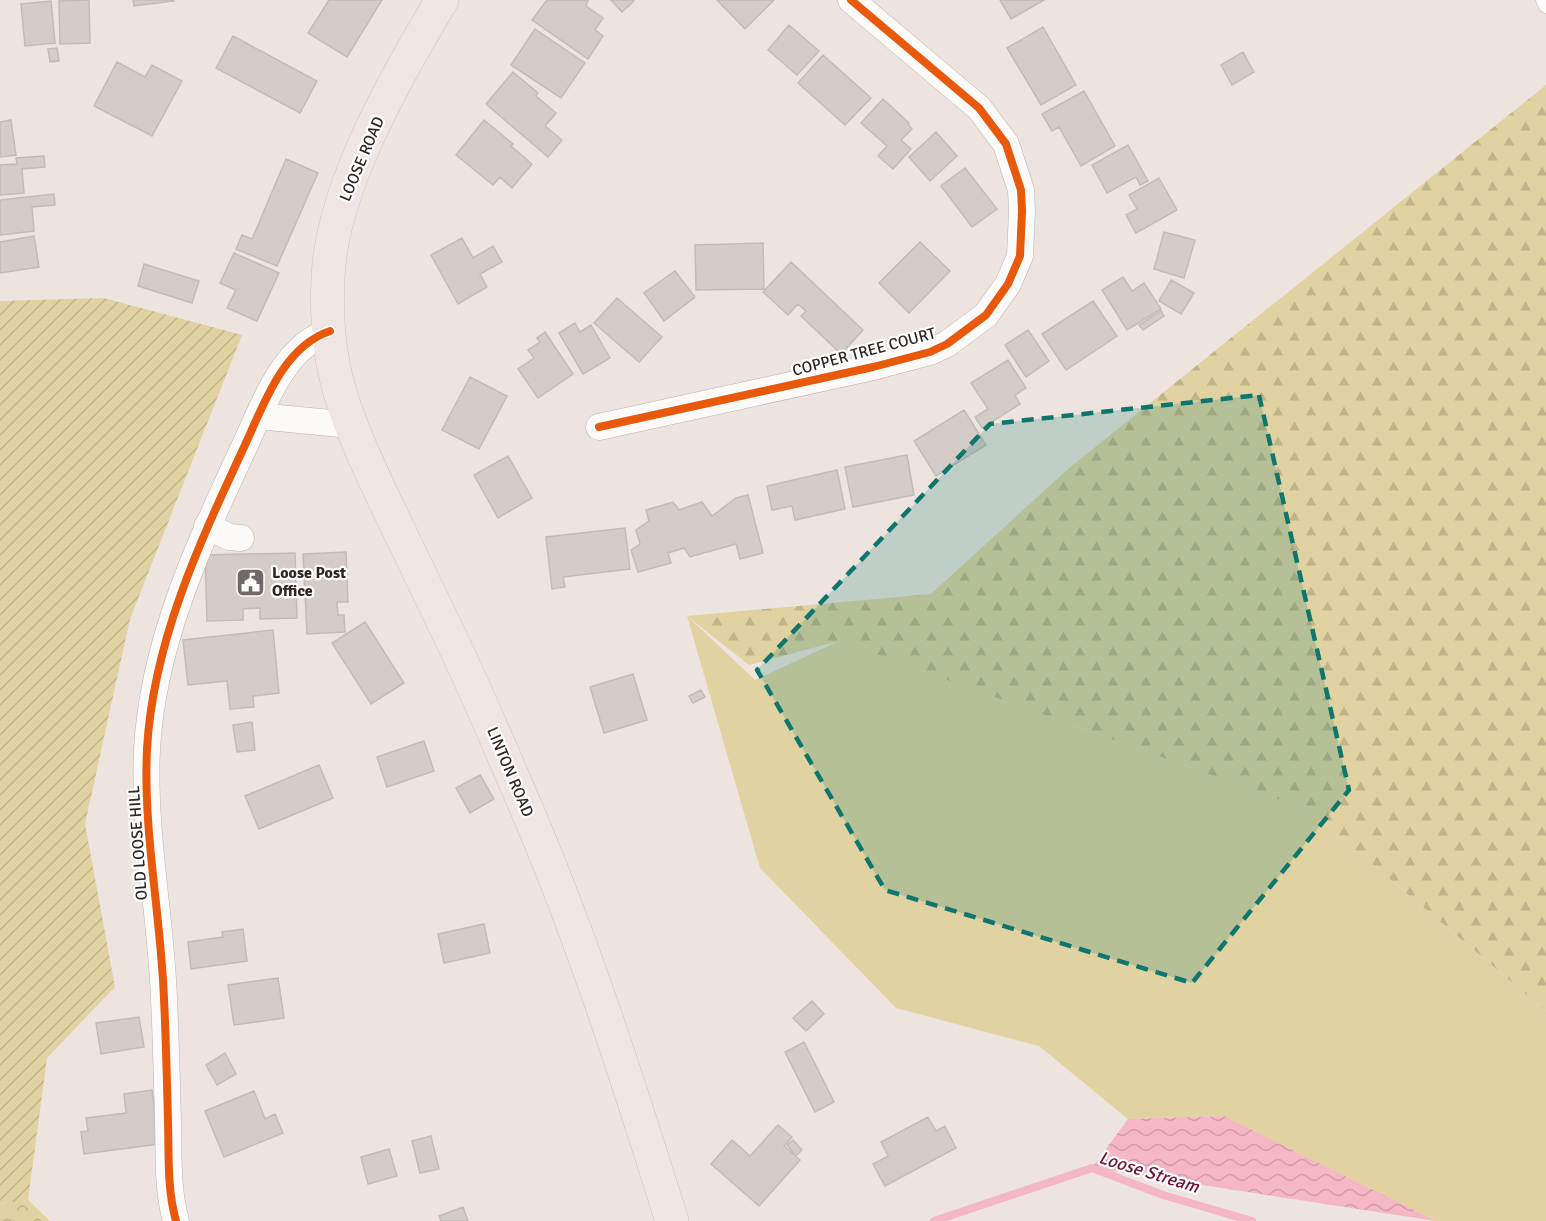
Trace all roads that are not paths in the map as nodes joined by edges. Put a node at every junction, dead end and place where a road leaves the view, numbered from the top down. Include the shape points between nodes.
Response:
1 (442, 0) edge
2 (851, 0) edge
3 (1543, 0) edge
4 (1546, 6) edge
5 (330, 331) junction
6 (258, 416) junction
7 (351, 424) junction
8 (599, 427) dead end
9 (207, 526) junction
10 (241, 538) dead end
11 (176, 1221) edge
12 (672, 1221) edge

1 - 5 highway, LOOSE ROAD via 384,105 349,184 330,251
2 - 8 street, COPPER TREE COURT via 979,108 1006,144 1021,190 1022,211 1020,256 1008,284 986,315 930,352
3 - 4 lane
5 - 6 street, OLD LOOSE HILL via 309,342 292,358
5 - 7 highway, LINTON ROAD via 338,386
6 - 7 street
6 - 9 street, OLD LOOSE HILL
7 - 12 highway, LINTON ROAD via 458,652 576,928
9 - 10 street via 229,537
9 - 11 street, OLD LOOSE HILL via 161,658 147,749 150,845 163,978 170,1186

